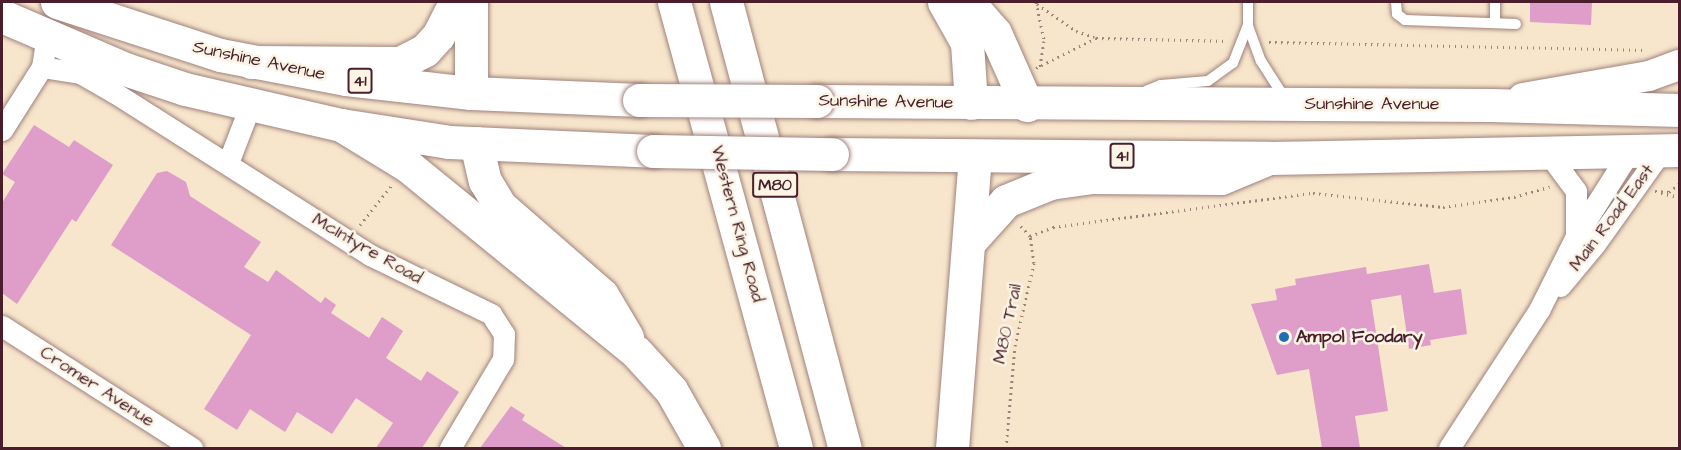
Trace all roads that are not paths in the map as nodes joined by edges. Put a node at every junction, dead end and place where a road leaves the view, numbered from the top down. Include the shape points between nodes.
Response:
1 (456, 2) edge
2 (471, 2) edge
3 (674, 2) edge
4 (726, 2) edge
5 (944, 2) edge
6 (968, 2) edge
7 (1248, 2) edge
8 (1396, 2) edge
9 (1495, 2) edge
10 (60, 3) edge
11 (2, 16) edge
12 (101, 18) junction
13 (1495, 23) junction
14 (1516, 24) dead end
15 (1248, 25) junction
16 (44, 52) junction
17 (251, 62) junction
18 (1680, 65) edge
19 (1680, 74) edge
20 (471, 93) junction
21 (971, 103) junction
22 (1113, 104) junction
23 (1289, 104) junction
24 (1027, 105) junction
25 (1490, 105) junction
26 (250, 106) junction
27 (1672, 114) edge
28 (341, 125) junction
29 (2, 130) edge
30 (476, 143) junction
31 (1657, 150) edge
32 (1548, 153) junction
33 (975, 156) junction
34 (1269, 158) junction
35 (228, 163) junction
36 (1576, 236) junction
37 (970, 242) junction
38 (1539, 310) junction
39 (2, 326) edge
40 (636, 352) junction
41 (192, 448) edge
42 (450, 448) edge
43 (704, 448) edge
44 (796, 448) edge
45 (845, 448) edge
46 (952, 448) edge
47 (1449, 448) edge

1 - 17 main road via 438,36 425,50 400,63
2 - 20 main road
3 - 44 main road, Western Ring Road / M80
4 - 45 main road, M80
5 - 21 main road via 967,43
6 - 24 main road via 995,33
7 - 15 lane
8 - 13 lane via 1397,14 1405,20
9 - 13 lane
10 - 12 main road, 41
10 - 16 main road
11 - 16 main road, McIntyre Road / 41
12 - 17 main road, Sunshine Avenue / 41
12 - 26 main road via 163,57 236,83
13 - 14 lane
15 - 22 lane via 1233,63 1209,81 1161,86
15 - 23 lane via 1261,61
16 - 26 main road, McIntyre Road / 41 via 125,69
16 - 29 street
16 - 35 street, McIntyre Road
17 - 20 main road, Sunshine Avenue / 41 via 364,82
18 - 25 main road via 1649,76
19 - 27 main road, Main Road East
20 - 21 main road, Sunshine Avenue / 41, bridge via 639,100
20 - 30 main road
21 - 24 main road, Sunshine Avenue / 41
21 - 33 main road
22 - 23 main road, Sunshine Avenue / 41
22 - 24 main road, Sunshine Avenue / 41
23 - 25 main road, Sunshine Avenue / 41
25 - 27 main road, Sunshine Avenue / 41
26 - 28 main road, 41
26 - 35 street
27 - 31 main road, Main Road East
28 - 30 main road, 41
28 - 40 main road via 408,166
30 - 33 main road, 41, bridge via 653,151
30 - 40 main road via 485,181 500,206 602,295
31 - 32 main road, 41
31 - 36 street, Main Road East
31 - 38 street, Main Road East via 1595,244
32 - 34 main road, 41
32 - 36 street, Main Road East via 1570,181 1578,202
33 - 34 main road, 41
33 - 37 main road
34 - 37 main road via 1221,178 1091,177 1050,183 1006,201
35 - 42 street, McIntyre Road via 347,241 416,279 480,306 504,334 499,371
36 - 38 street, Main Road East
37 - 46 main road via 956,361
38 - 47 street, Main Road East
39 - 41 street, Cromer Avenue
40 - 43 main road via 671,390

